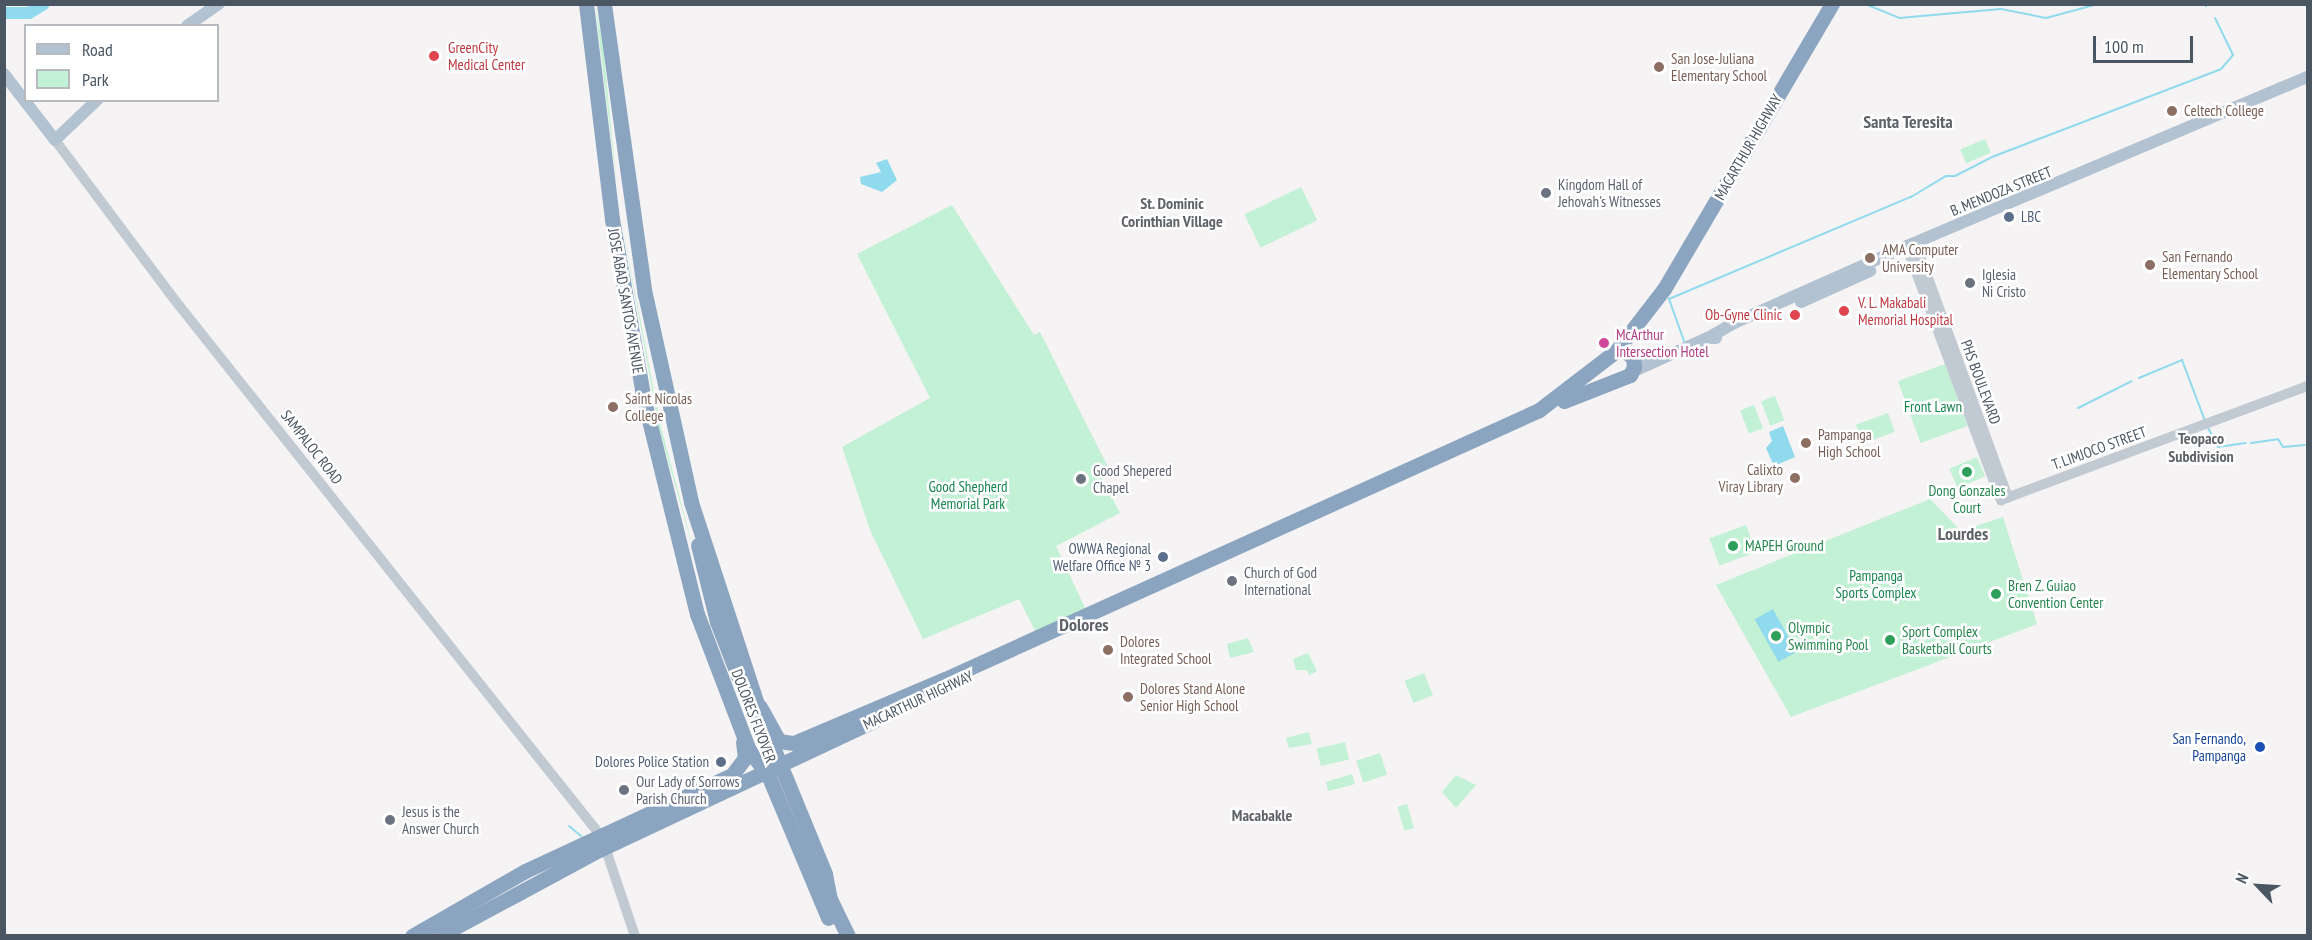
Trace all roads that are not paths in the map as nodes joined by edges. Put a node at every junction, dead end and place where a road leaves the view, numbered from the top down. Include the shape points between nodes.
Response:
1 (219, 4) edge
2 (586, 4) edge
3 (604, 4) edge
4 (1832, 4) edge
5 (190, 24) edge
6 (4, 74) edge
7 (2307, 77) edge
8 (24, 100) edge
9 (26, 102) edge
10 (95, 102) edge
11 (55, 140) junction
12 (607, 181) junction
13 (632, 202) junction
14 (612, 219) junction
15 (1912, 248) junction
16 (640, 256) junction
17 (1623, 362) junction
18 (2307, 386) edge
19 (1539, 410) junction
20 (1401, 474) junction
21 (2005, 499) joint
22 (698, 528) junction
23 (686, 562) junction
24 (713, 624) junction
25 (760, 707) junction
26 (740, 729) junction
27 (770, 739) junction
28 (788, 745) joint
29 (749, 750) junction
30 (774, 767) junction
31 (743, 774) junction
32 (804, 823) junction
33 (783, 831) junction
34 (605, 848) junction
35 (827, 903) junction
36 (412, 936) edge
37 (439, 936) edge
38 (635, 936) edge
39 (837, 936) edge
40 (848, 936) edge

1 - 5 main road
2 - 12 highway, JOSE ABAD SANTOS AVENUE
3 - 13 highway, JOSE ABAD SANTOS AVENUE
4 - 17 highway, MACARTHUR HIGHWAY
6 - 8 main road, SAMPALOC ROAD
7 - 15 main road, B. MENDOZA STREET
9 - 11 main road, SAMPALOC ROAD
10 - 11 main road
11 - 34 street, SAMPALOC ROAD via 174,299
12 - 13 highway via 612,182 616,199
12 - 14 highway, JOSE ABAD SANTOS AVENUE
13 - 16 highway, JOSE ABAD SANTOS AVENUE
14 - 16 highway via 624,222 630,244
14 - 23 highway, JOSE ABAD SANTOS AVENUE via 644,399
15 - 17 main road, B. MENDOZA STREET via 1675,352
15 - 21 street, PHS BOULEVARD
16 - 22 highway, JOSE ABAD SANTOS AVENUE
17 - 19 highway, MACARTHUR HIGHWAY
17 - 19 highway, MACARTHUR HIGHWAY
18 - 21 street, T. LIMJOCO STREET
19 - 20 highway, MACARTHUR HIGHWAY
20 - 28 highway, MACARTHUR HIGHWAY via 1355,491 945,679
20 - 30 highway, MACARTHUR HIGHWAY via 1393,482
22 - 24 highway, DOLORES FLYOVER via 698,552
22 - 25 highway, JOSE ABAD SANTOS AVENUE
23 - 24 highway, DOLORES FLYOVER
23 - 26 highway, JOSE ABAD SANTOS AVENUE via 697,614
24 - 35 highway, DOLORES FLYOVER
25 - 27 highway, JOSE ABAD SANTOS AVENUE
25 - 28 highway, JOSE ABAD SANTOS AVENUE via 776,737
26 - 29 highway, JOSE ABAD SANTOS AVENUE
26 - 31 highway, JOSE ABAD SANTOS AVENUE via 745,752
27 - 29 highway via 766,751
27 - 30 highway, JOSE ABAD SANTOS AVENUE
29 - 30 highway, JOSE ABAD SANTOS AVENUE via 761,766
30 - 31 highway, MACARTHUR HIGHWAY
30 - 32 highway, JOSE ABAD SANTOS AVENUE
31 - 33 highway via 764,790
31 - 34 highway, MACARTHUR HIGHWAY
32 - 33 highway
32 - 35 highway, JOSE ABAD SANTOS AVENUE via 825,874
33 - 35 highway via 805,881
34 - 36 highway, MACARTHUR HIGHWAY via 518,875
34 - 37 highway, MACARTHUR HIGHWAY
34 - 38 street
35 - 39 highway, JOSE ABAD SANTOS AVENUE
35 - 40 highway, JOSE ABAD SANTOS AVENUE

